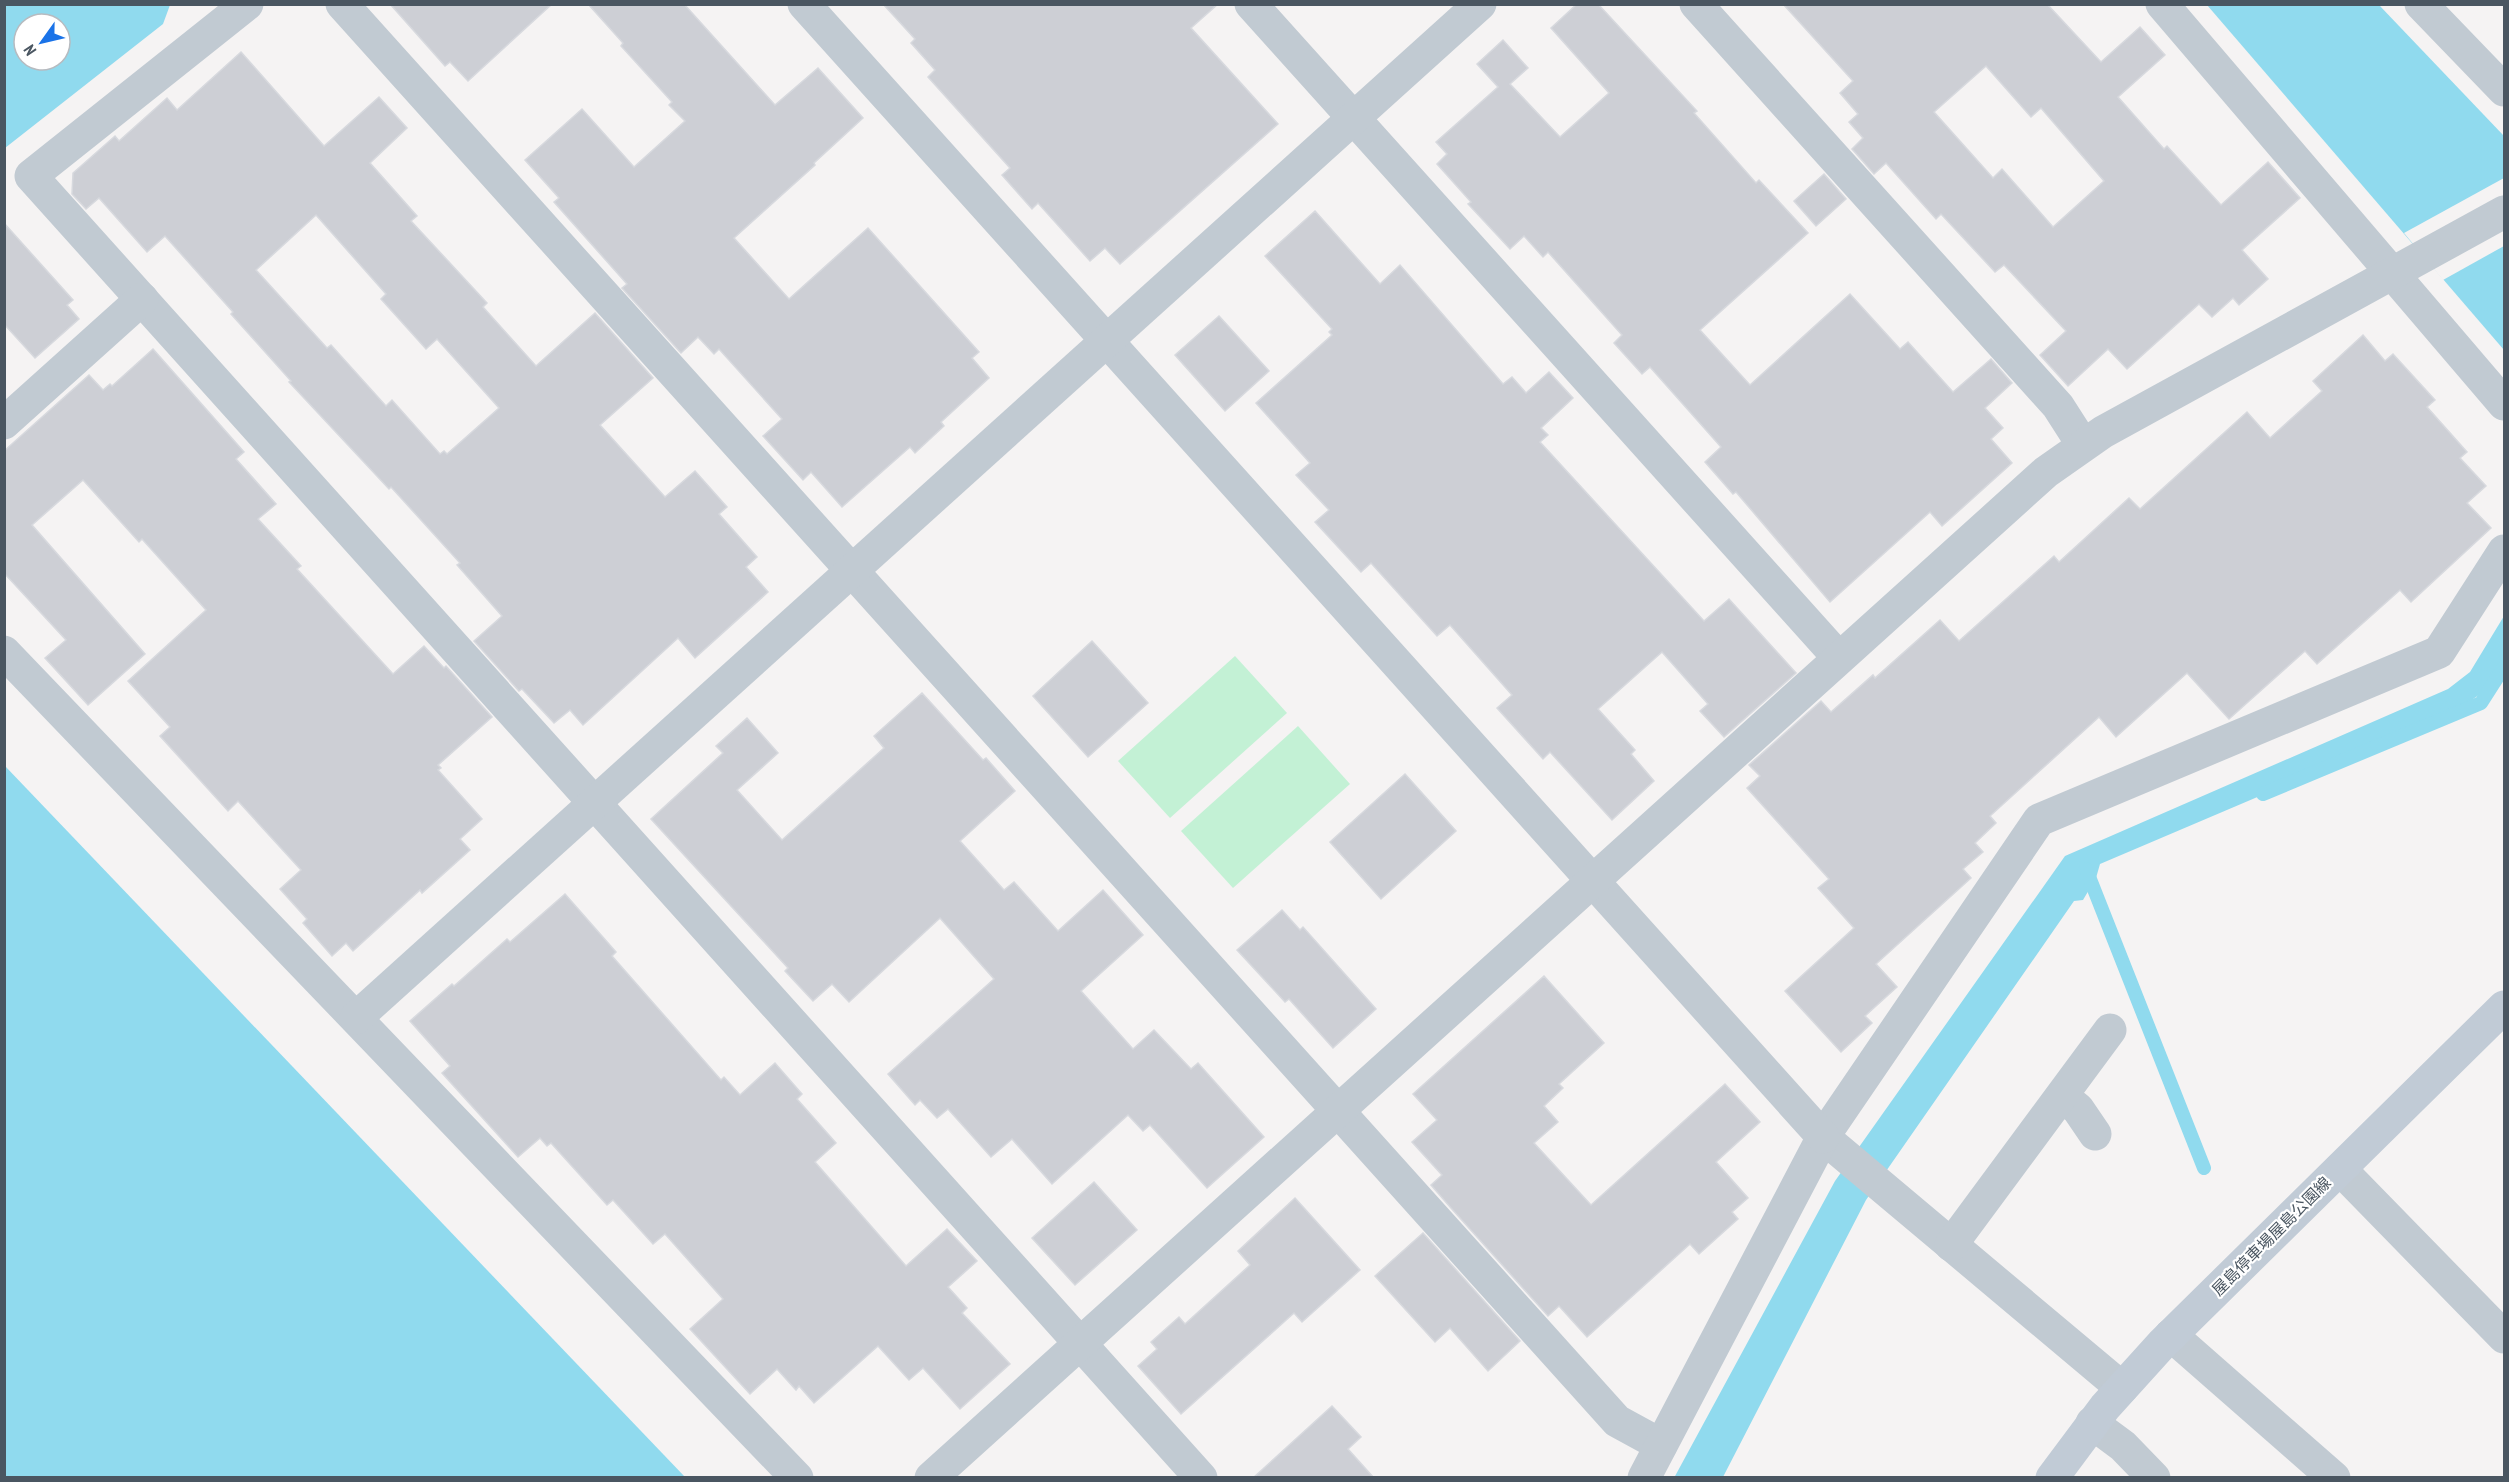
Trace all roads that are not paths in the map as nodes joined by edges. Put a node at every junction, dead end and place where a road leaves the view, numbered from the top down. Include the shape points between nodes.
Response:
1 (247, 4) edge
2 (342, 4) edge
3 (804, 4) edge
4 (1251, 4) edge
5 (1480, 4) edge
6 (1696, 4) edge
7 (2162, 4) edge
8 (2421, 4) edge
9 (2505, 90) edge
10 (1354, 118) junction
11 (2505, 212) edge
12 (2392, 273) junction
13 (142, 300) junction
14 (1107, 341) junction
15 (2505, 404) edge
16 (4, 423) edge
17 (2083, 445) junction
18 (2505, 551) edge
19 (851, 571) junction
20 (4, 652) edge
21 (1839, 658) junction
22 (595, 803) junction
23 (1593, 881) junction
24 (2505, 1007) edge
25 (356, 1018) junction
26 (2110, 1030) dead end
27 (2062, 1096) junction
28 (1338, 1111) junction
29 (2095, 1134) dead end
30 (1834, 1147) junction
31 (2340, 1169) junction
32 (1951, 1245) junction
33 (2171, 1335) junction
34 (2505, 1337) edge
35 (1080, 1343) junction
36 (2121, 1388) junction
37 (2092, 1423) junction
38 (1661, 1445) junction
39 (796, 1478) edge
40 (931, 1478) edge
41 (1201, 1478) edge
42 (1644, 1478) edge
43 (2052, 1478) edge
44 (2154, 1478) edge
45 (2334, 1478) edge

1 - 13 street via 31,176
2 - 19 street
3 - 14 street
4 - 10 street
5 - 10 street
6 - 17 street via 2058,406
7 - 12 street
8 - 9 street
10 - 14 street
10 - 21 street
11 - 12 street
12 - 15 street
12 - 17 street
13 - 16 street
13 - 22 street
14 - 19 street
14 - 23 street
17 - 21 street via 2046,472
18 - 30 street via 2439,652 2039,820
19 - 22 street
19 - 28 street
20 - 25 street
21 - 23 street
22 - 25 street
22 - 35 street
23 - 28 street
23 - 30 street
24 - 31 main road, 屋島停車場屋島公園線
25 - 39 street
26 - 27 street
27 - 29 street via 2078,1109
27 - 32 street
28 - 35 street
28 - 38 street via 1617,1422
30 - 32 street
30 - 38 street
31 - 33 main road, 屋島停車場屋島公園線
31 - 34 street
32 - 36 street
33 - 36 main road, 屋島停車場屋島公園線
33 - 45 street
35 - 40 street
35 - 41 street
36 - 37 main road, 屋島停車場屋島公園線
37 - 43 main road, 屋島停車場屋島公園線
37 - 44 street via 2123,1446
38 - 42 street

